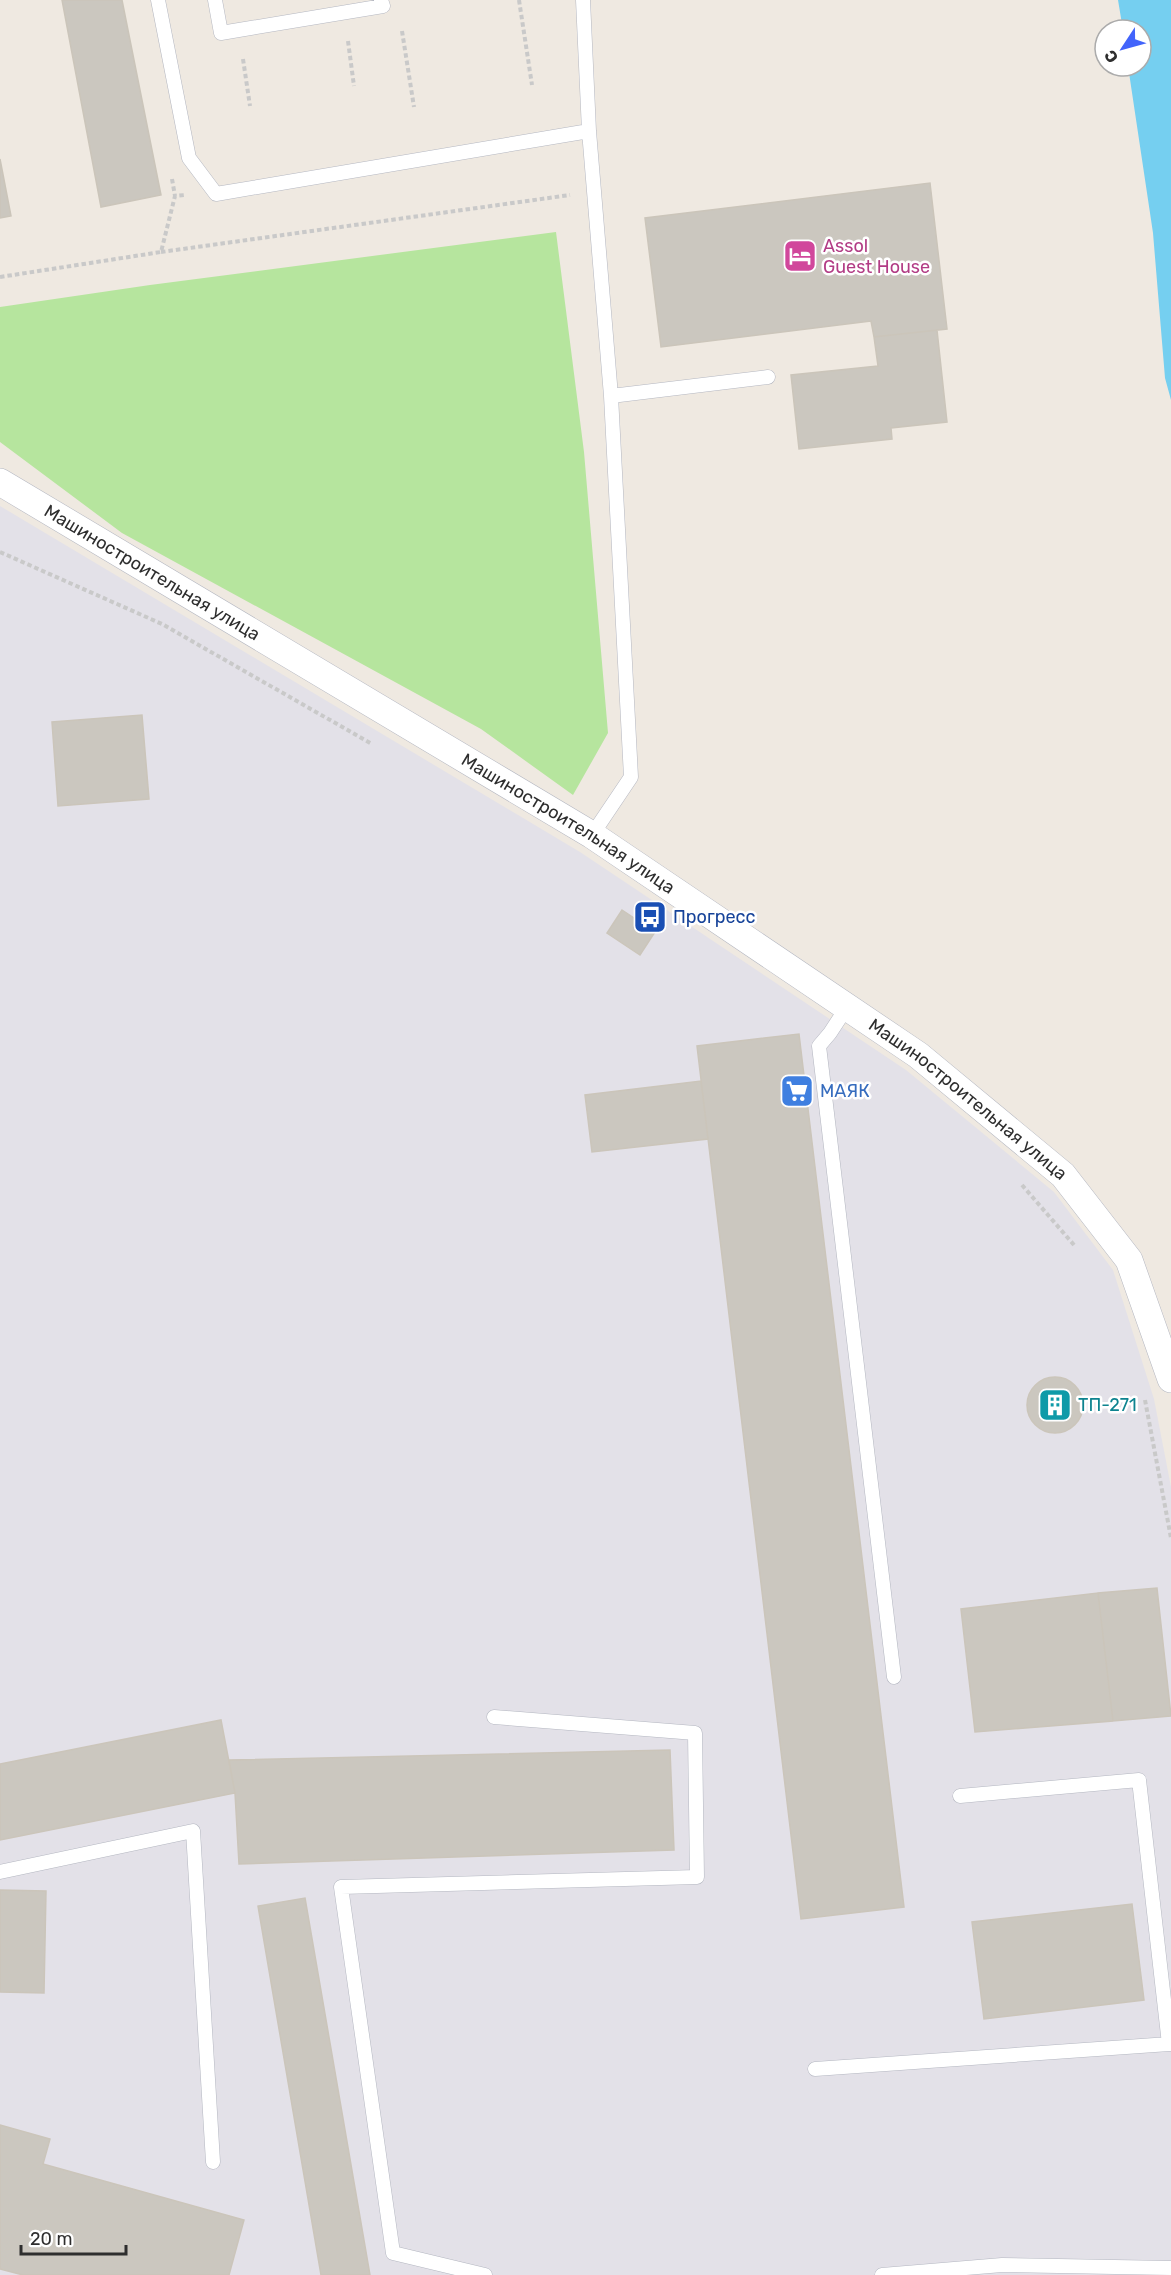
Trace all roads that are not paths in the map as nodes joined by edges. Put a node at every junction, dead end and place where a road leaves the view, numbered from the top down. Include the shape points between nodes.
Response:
1 (158, 0) edge
2 (215, 0) edge
3 (381, 0) edge
4 (583, 0) edge
5 (589, 131) junction
6 (768, 377) dead end
7 (611, 396) junction
8 (0, 482) edge
9 (592, 835) junction
10 (847, 1007) junction
11 (1171, 1379) edge
12 (894, 1677) dead end
13 (494, 1718) dead end
14 (960, 1796) dead end
15 (0, 1872) edge
16 (1170, 2044) edge
17 (814, 2069) dead end
18 (213, 2162) dead end
19 (1171, 2268) edge
20 (1000, 2270) edge
21 (484, 2275) edge
22 (882, 2275) edge

1 - 5 lane via 189,158 216,194
2 - 3 lane via 222,33 382,6
4 - 5 lane
5 - 7 lane
6 - 7 lane
7 - 9 lane via 631,777
8 - 9 street, Машиностроительная улица
9 - 10 street, Машиностроительная улица
10 - 11 street, Машиностроительная улица via 918,1055 1063,1175 1129,1260
10 - 12 lane via 819,1046
13 - 21 lane via 695,1733 698,1877 341,1887 393,2253
14 - 16 lane via 1139,1780
15 - 18 lane via 193,1831
16 - 17 lane
19 - 20 lane
20 - 22 lane

